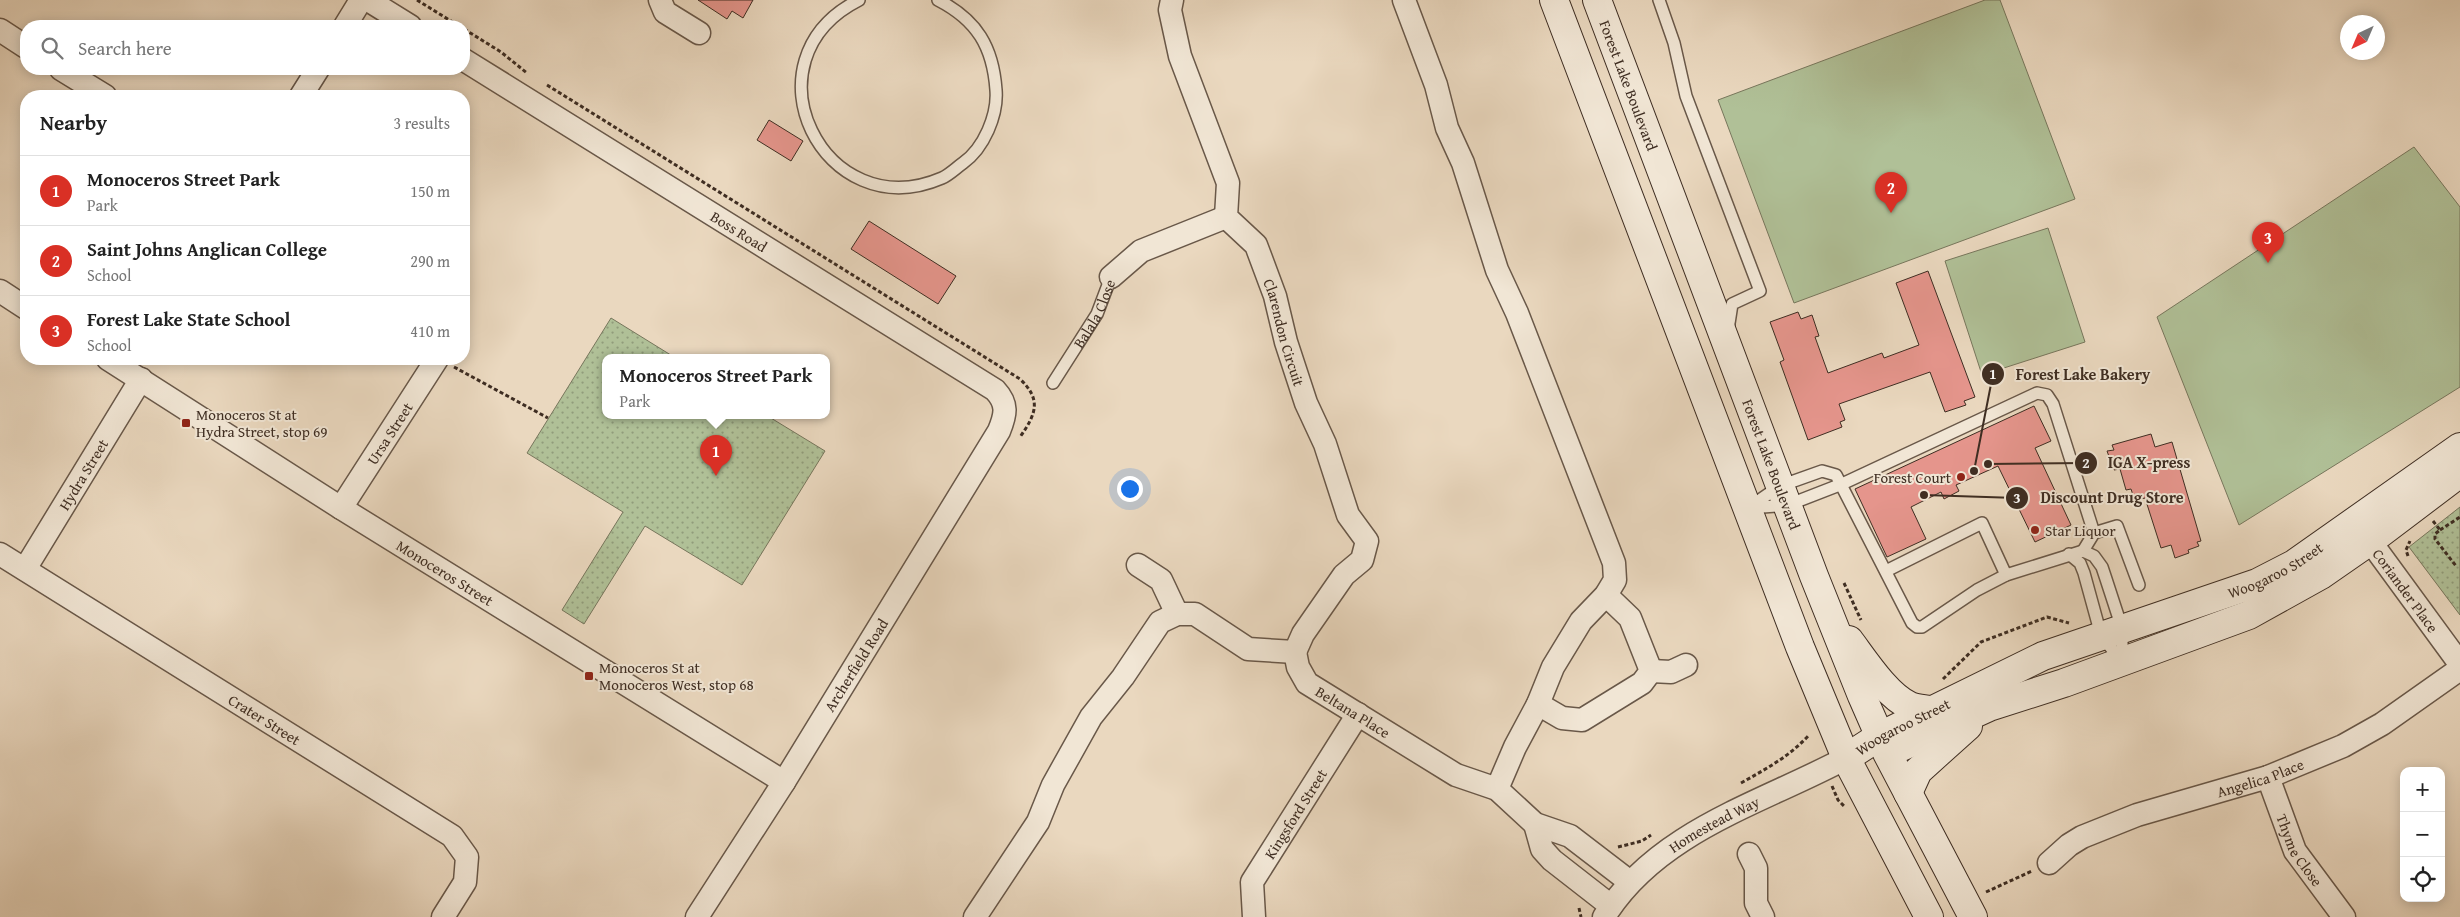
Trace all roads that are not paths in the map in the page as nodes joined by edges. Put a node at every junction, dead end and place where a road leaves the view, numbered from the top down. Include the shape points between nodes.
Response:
1 (361, 0) edge
2 (368, 0) edge
3 (660, 0) edge
4 (859, 0) edge
5 (938, 0) edge
6 (1172, 0) edge
7 (1404, 0) edge
8 (1554, 0) edge
9 (1597, 0) edge
10 (1659, 0) edge
11 (349, 20) edge
12 (400, 20) edge
13 (0, 30) edge
14 (699, 33) dead end
15 (20, 42) edge
16 (470, 64) edge
17 (71, 75) edge
18 (314, 75) edge
19 (95, 90) edge
20 (305, 90) edge
21 (1226, 217) junction
22 (1112, 277) joint
23 (0, 291) edge
24 (20, 304) edge
25 (1727, 342) junction
26 (117, 365) edge
27 (439, 365) edge
28 (141, 380) junction
29 (1053, 383) dead end
30 (1006, 408) joint
31 (2460, 447) edge
32 (2460, 472) edge
33 (1842, 484) junction
34 (1784, 495) junction
35 (341, 508) junction
36 (1748, 508) junction
37 (2363, 531) junction
38 (2094, 533) junction
39 (2083, 551) junction
40 (0, 554) edge
41 (2069, 554) junction
42 (1138, 565) dead end
43 (25, 569) junction
44 (1886, 571) junction
45 (2006, 575) junction
46 (2138, 585) dead end
47 (1606, 596) junction
48 (1177, 614) junction
49 (1829, 616) junction
50 (2106, 628) junction
51 (1296, 652) junction
52 (2122, 662) junction
53 (2460, 664) edge
54 (1686, 665) dead end
55 (2460, 669) edge
56 (1651, 671) junction
57 (1538, 704) junction
58 (1989, 707) junction
59 (1933, 711) junction
60 (1358, 714) junction
61 (1884, 744) junction
62 (1846, 758) junction
63 (2268, 777) junction
64 (784, 782) junction
65 (1497, 789) junction
66 (1908, 793) junction
67 (1535, 824) junction
68 (1749, 854) dead end
69 (2049, 863) road end
70 (1630, 882) junction
71 (1978, 905) edge
72 (1608, 912) edge
73 (443, 917) edge
74 (697, 917) edge
75 (975, 917) edge
76 (1254, 917) edge
77 (1764, 917) edge
78 (1929, 917) edge
79 (2344, 917) edge

1 - 11 street
2 - 12 street
3 - 14 street via 665,12
4 - 5 lane via 840,10 819,32 805,60 801,91 807,122 822,150 847,172 878,185 911,187 943,178 970,158 989,131 997,98 994,66 981,35 958,10
6 - 21 street via 1170,10 1180,56 1228,183
7 - 47 street via 1436,85 1447,128 1463,163 1497,270 1517,313 1614,563 1615,580
8 - 36 main road
9 - 25 main road, Forest Lake Boulevard
10 - 25 lane via 1674,43 1686,96 1760,291 1732,304
13 - 15 street
16 - 30 street, Boss Road via 995,390
17 - 19 street
18 - 20 street
21 - 22 street, Balala Close via 1141,251
21 - 51 street, Clarendon Circuit via 1256,245 1275,296 1306,403 1325,444 1348,515 1367,541 1362,560 1344,575 1303,634
22 - 29 lane, Balala Close via 1097,314
23 - 24 street
25 - 34 main road, Forest Lake Boulevard
26 - 28 street, Monoceros Street
27 - 35 street, Ursa Street
28 - 35 street, Monoceros Street
28 - 43 street, Hydra Street
30 - 64 street, Archerfield Road via 1000,431
31 - 37 main road, Woogaroo Street
32 - 37 main road, Woogaroo Street
33 - 34 lane
33 - 34 lane via 1836,475 1822,471
33 - 38 lane via 2037,393 2047,395 2053,404
33 - 44 lane
34 - 36 lane
34 - 36 lane
34 - 49 main road, Forest Lake Boulevard
35 - 64 street, Monoceros Street
36 - 62 main road
37 - 50 main road, Woogaroo Street via 2257,583
37 - 52 main road, Woogaroo Street via 2321,575 2249,615
37 - 53 street, Coriander Place
38 - 39 lane
38 - 46 lane via 2117,526
39 - 41 lane
39 - 50 lane via 2094,556 2102,567
40 - 43 street, Crater Street
41 - 45 lane
41 - 50 lane via 2080,563
42 - 48 street via 1161,580
43 - 73 street, Crater Street via 452,836 467,857 465,882
44 - 45 lane via 1982,523
44 - 45 lane via 1917,627 1922,627 1977,590
47 - 56 street via 1630,618
47 - 57 street via 1581,621 1553,667
48 - 51 street via 1195,614 1248,649
48 - 75 street via 1160,622 1091,717 1038,822
49 - 59 main road via 1900,700 1910,706
49 - 61 main road, Forest Lake Boulevard
50 - 52 lane
50 - 52 lane
50 - 59 main road, Woogaroo Street via 2009,671
51 - 60 street, Beltana Place via 1298,667 1307,683
52 - 58 main road, Woogaroo Street
54 - 56 street via 1671,672
55 - 63 street, Angelica Place via 2363,736
56 - 57 street via 1642,684 1582,720 1562,718
57 - 65 street
58 - 61 main road, Woogaroo Street
58 - 66 main road via 1923,765
59 - 61 main road, Woogaroo Street
60 - 65 street, Beltana Place via 1456,775
60 - 76 street, Kingsford Street via 1252,882
61 - 62 main road, Woogaroo Street
61 - 66 main road, Forest Lake Boulevard
62 - 70 street, Homestead Way via 1698,830 1655,859
62 - 78 main road
63 - 69 street, Angelica Place via 2137,816 2082,837
63 - 79 street, Thyme Close via 2295,851
64 - 74 street, Archerfield Road
65 - 67 street, Beltana Place
66 - 71 main road, Forest Lake Boulevard
67 - 70 street, Beltana Place via 1570,836
67 - 72 street via 1542,848
68 - 77 street via 1756,868 1756,903
70 - 72 street, Homestead Way

